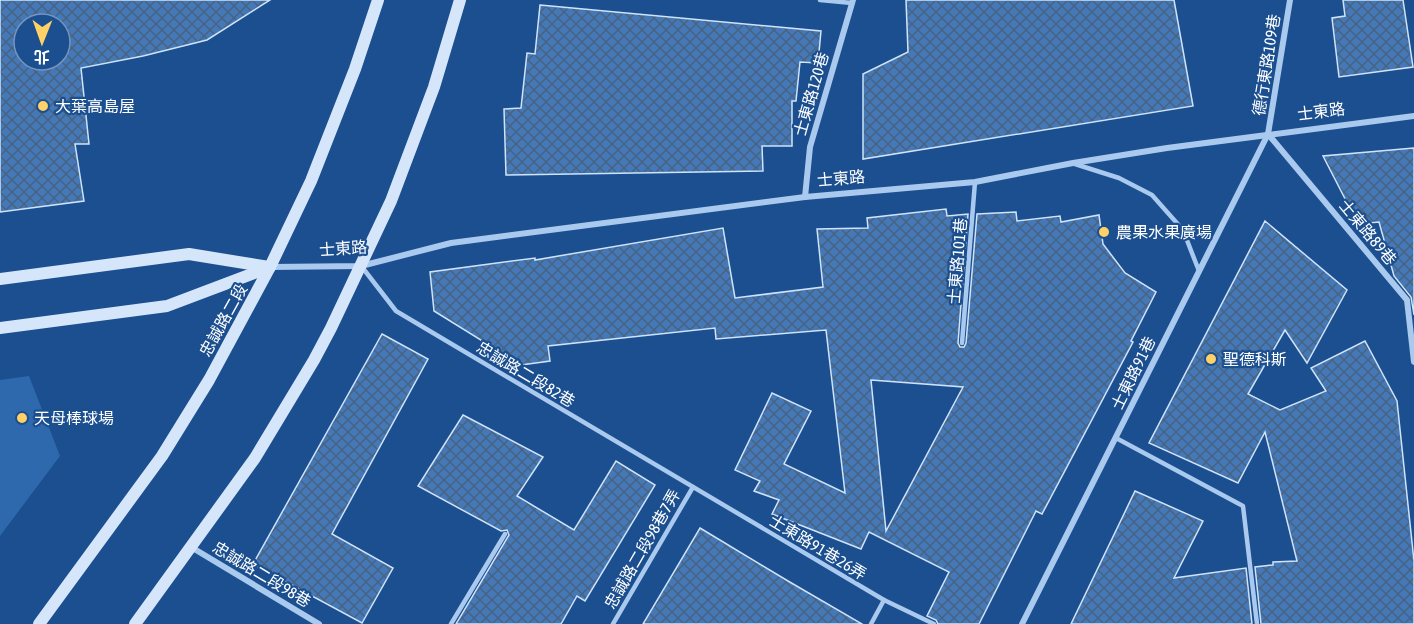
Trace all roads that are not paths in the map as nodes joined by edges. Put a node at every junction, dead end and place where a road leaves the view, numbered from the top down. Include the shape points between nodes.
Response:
1 (378, 0) edge
2 (460, 0) edge
3 (820, 0) edge
4 (1290, 0) edge
5 (852, 2) edge
6 (1414, 116) edge
7 (1268, 134) junction
8 (1073, 163) junction
9 (975, 182) junction
10 (805, 198) junction
11 (361, 266) junction
12 (270, 267) junction
13 (1199, 271) junction
14 (0, 279) edge
15 (1412, 311) edge
16 (0, 328) edge
17 (962, 343) dead end
18 (1414, 362) edge
19 (1116, 438) junction
20 (693, 487) junction
21 (505, 534) dead end
22 (191, 547) junction
23 (884, 600) junction
24 (39, 624) edge
25 (135, 624) edge
26 (319, 624) edge
27 (451, 624) edge
28 (613, 624) edge
29 (871, 624) edge
30 (934, 624) edge
31 (1022, 624) edge
32 (1257, 624) edge

1 - 12 street, 忠誠路二段 via 356,69 311,181
2 - 11 street via 434,87 391,201
3 - 5 lane
4 - 7 street, 德行東路109巷
5 - 10 street, 士東路120巷 via 810,147
6 - 7 street, 士東路
7 - 8 street, 士東路
7 - 13 street, 士東路91巷
7 - 15 street, 士東路89巷 via 1407,300
8 - 9 street, 士東路
8 - 13 lane via 1119,178 1152,195 1183,230
9 - 10 street, 士東路
9 - 17 lane, 士東路101巷
10 - 11 street, 士東路 via 451,243
11 - 12 street, 士東路
11 - 20 lane, 忠誠路二段82巷 via 396,311
11 - 22 street via 297,389 255,458
12 - 14 street, 士東路 via 189,254
12 - 16 street, 士東路 via 167,306
12 - 24 street, 忠誠路二段 via 209,380 162,456
13 - 19 street, 士東路91巷
15 - 18 street, 士東路89巷
19 - 31 street, 士東路91巷
19 - 32 lane via 1243,506
20 - 23 lane, 士東路91巷26弄
20 - 28 lane, 忠誠路二段98巷7弄
21 - 27 lane
22 - 25 street
22 - 26 street, 忠誠路二段98巷
23 - 29 lane
23 - 30 lane, 士東路91巷26弄

